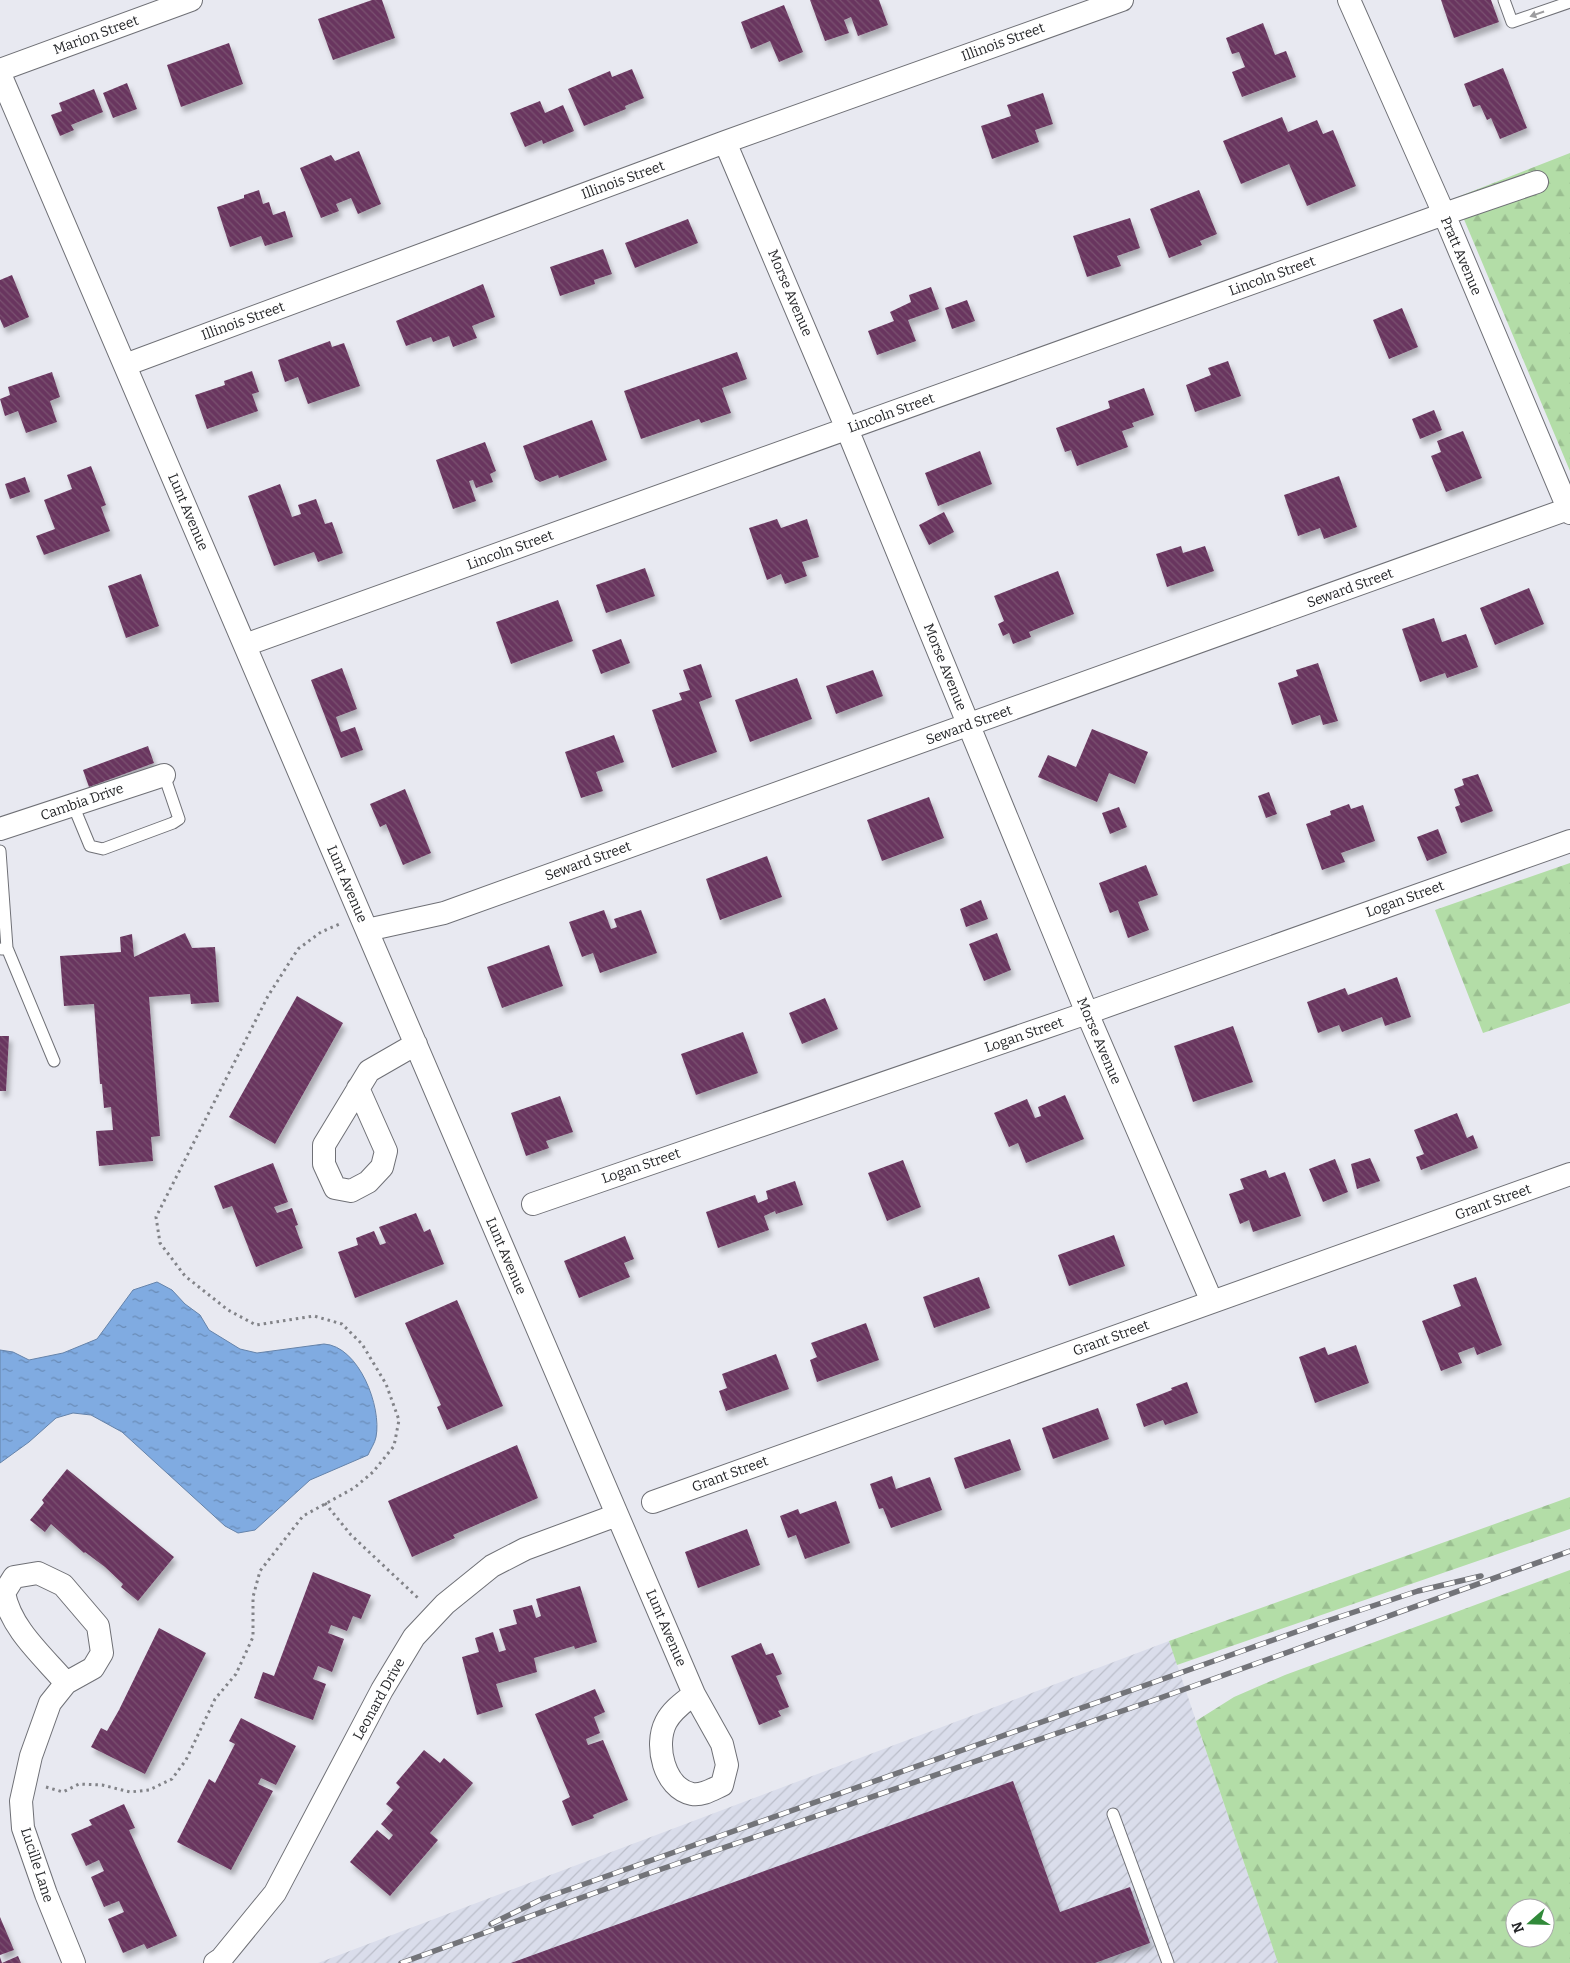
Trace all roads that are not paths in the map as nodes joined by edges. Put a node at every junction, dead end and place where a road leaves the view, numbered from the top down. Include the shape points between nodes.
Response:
1 (191, 0) edge
2 (1122, 0) edge
3 (1349, 0) edge
4 (1504, 0) edge
5 (1566, 4) edge
6 (0, 72) edge
7 (725, 142) junction
8 (1537, 182) dead end
9 (1444, 214) junction
10 (125, 365) junction
11 (847, 429) junction
12 (1569, 511) edge
13 (245, 645) junction
14 (969, 725) junction
15 (164, 775) joint
16 (73, 805) junction
17 (0, 829) edge
18 (1570, 841) edge
19 (0, 851) edge
20 (367, 930) junction
21 (4, 949) edge
22 (1087, 1013) junction
23 (416, 1044) junction
24 (54, 1061) dead end
25 (358, 1088) dead end
26 (1570, 1174) edge
27 (533, 1204) dead end
28 (1212, 1302) junction
29 (653, 1502) dead end
30 (617, 1515) junction
31 (66, 1683) junction
32 (694, 1694) dead end
33 (1113, 1814) dead end
34 (74, 1963) edge
35 (215, 1963) edge
36 (1168, 1963) edge

1 - 6 street, Marion Street
2 - 7 street, Illinois Street
3 - 9 street, Pratt Avenue
5 -> 4 lane via 1512,22
6 - 10 street, Lunt Avenue
7 - 10 street, Illinois Street
7 - 11 street, Morse Avenue
8 - 9 street, Lincoln Street
9 - 11 street, Lincoln Street
9 - 12 street, Pratt Avenue
10 - 13 street, Lunt Avenue
11 - 13 street, Lincoln Street
11 - 14 street, Morse Avenue
12 - 14 street, Seward Street
13 - 20 street, Lunt Avenue
14 - 20 street, Seward Street via 444,913
14 - 22 street, Morse Avenue
15 - 16 street, Cambia Drive
15 - 16 lane via 179,819 103,849 90,846
16 - 17 street, Cambia Drive
18 - 22 street, Logan Street
19 - 21 lane
20 - 23 street, Lunt Avenue
21 - 24 lane
22 - 27 street, Logan Street
22 - 28 street, Morse Avenue
23 - 25 street via 369,1071
23 - 30 street, Lunt Avenue
26 - 28 street, Grant Street
28 - 29 street, Grant Street
30 - 32 street, Lunt Avenue
30 - 35 street, Leonard Drive via 526,1549 492,1566 445,1604 414,1637 382,1690 275,1893
31 - 31 street, Lucille Lane via 7,1611 4,1593 14,1577 38,1573 62,1585 98,1626 102,1653 93,1668
31 - 34 street, Lucille Lane via 50,1703 31,1756 20,1801 23,1828
33 - 36 lane

